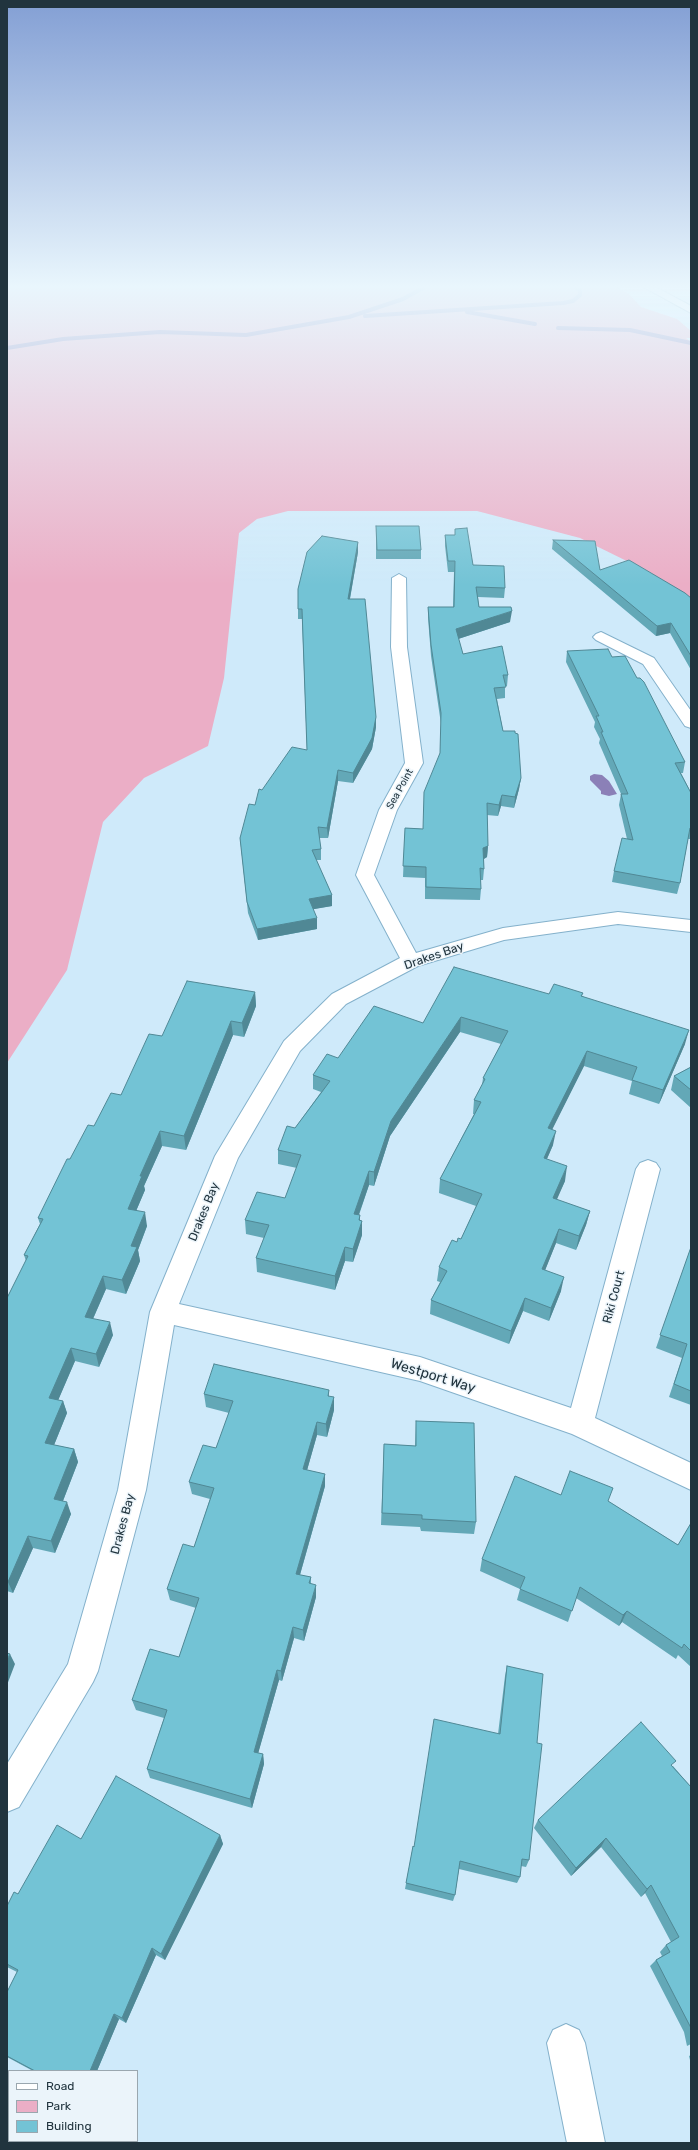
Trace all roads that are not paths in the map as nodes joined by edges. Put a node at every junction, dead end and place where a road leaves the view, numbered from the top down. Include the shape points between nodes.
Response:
1 (399, 578) dead end
2 (601, 636) dead end
3 (691, 723) edge
4 (691, 926) edge
5 (411, 961) junction
6 (648, 1169) dead end
7 (163, 1312) junction
8 (580, 1424) junction
9 (691, 1477) edge
10 (7, 1795) edge
11 (566, 2043) dead end
12 (586, 2143) edge

1 - 5 street, Sea Point via 398,647 414,763 388,810 365,875
2 - 3 street via 650,661
4 - 5 street, Drakes Bay via 618,918 503,934
5 - 7 street, Drakes Bay via 339,999 292,1046 227,1156
6 - 8 street, Riki Court
7 - 8 street, Westport Way via 420,1369
7 - 10 street, Drakes Bay via 132,1490 82,1671
8 - 9 street, Westport Way
11 - 12 street

